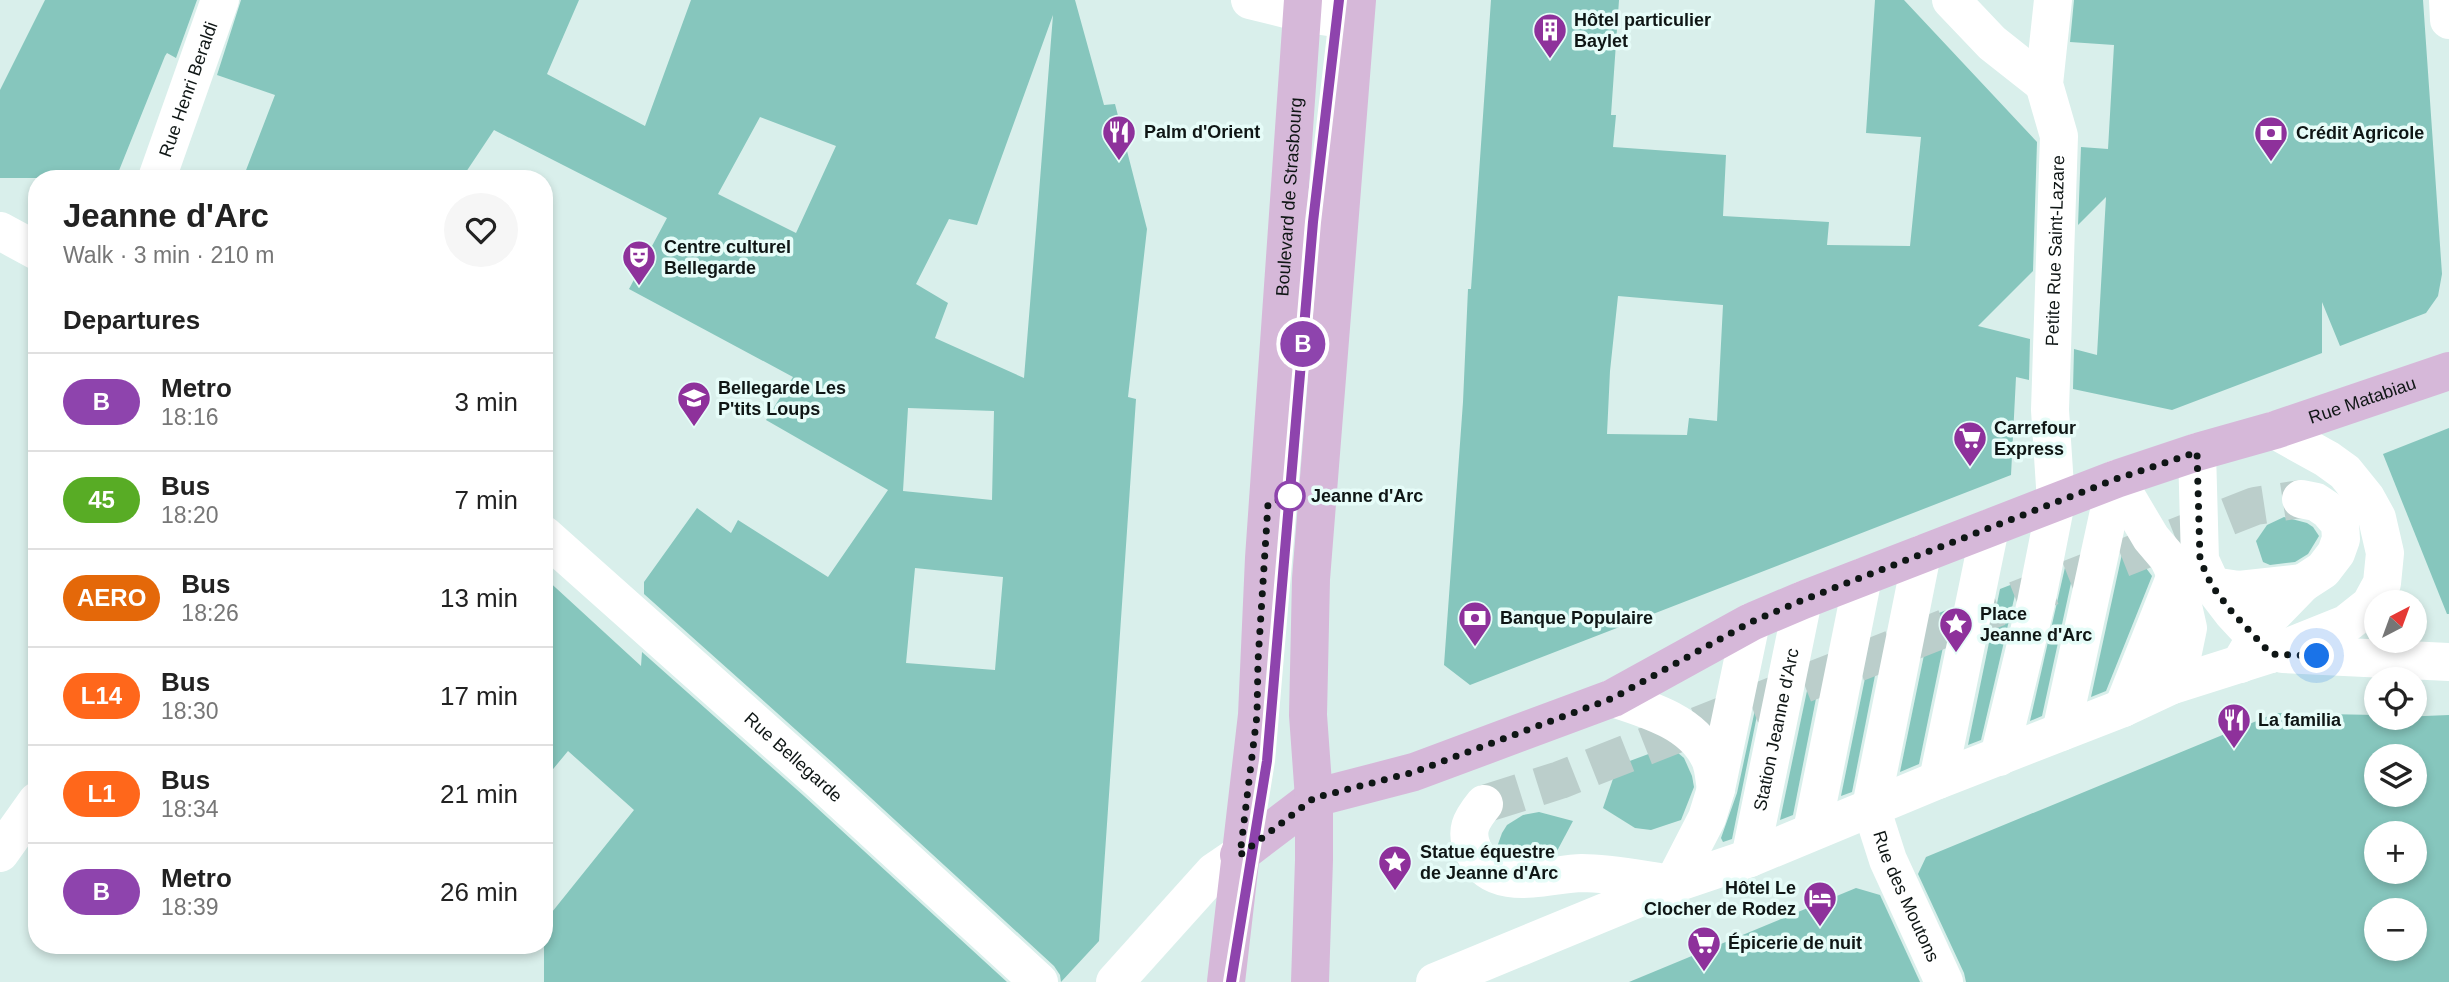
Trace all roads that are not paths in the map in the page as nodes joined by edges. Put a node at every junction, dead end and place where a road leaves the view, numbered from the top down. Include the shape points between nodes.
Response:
1 (220, 0) edge
2 (1250, 0) edge
3 (1951, 0) edge
4 (2053, 0) edge
5 (2448, 0) edge
6 (1303, 7) edge
7 (1356, 10) edge
8 (2449, 20) edge
9 (2044, 84) junction
10 (160, 170) edge
11 (0, 231) edge
12 (28, 246) edge
13 (2449, 370) edge
14 (2275, 430) junction
15 (2197, 452) junction
16 (2116, 479) junction
17 (2301, 499) tunnel mouth
18 (2056, 502) junction
19 (1990, 528) junction
20 (553, 543) edge
21 (1922, 554) junction
22 (2176, 575) junction
23 (1863, 577) junction
24 (2303, 583) junction
25 (2212, 586) junction
26 (1803, 600) junction
27 (1751, 622) junction
28 (2256, 652) junction
29 (2449, 662) edge
30 (2170, 686) junction
31 (1613, 698) junction
32 (2123, 708) junction
33 (2061, 732) junction
34 (1999, 757) junction
35 (1938, 780) junction
36 (1716, 789) junction
37 (1314, 798) junction
38 (1484, 804) dead end
39 (1871, 807) junction
40 (28, 814) edge
41 (1812, 831) junction
42 (0, 853) edge
43 (1240, 855) junction
44 (1750, 858) junction
45 (1673, 884) junction
46 (1233, 977) edge
47 (1039, 982) edge
48 (1115, 982) edge
49 (1310, 982) edge
50 (1435, 982) edge
51 (1944, 982) edge

1 - 10 street, Rue Henri Beraldi
2 - 6 street
3 - 9 street via 1992,43
4 - 9 street, Petite Rue Saint-Lazare
5 - 8 street
6 - 7 street
6 - 43 main road, Boulevard de Strasbourg via 1257,715
7 - 37 main road via 1311,579 1308,715
9 - 18 street, Petite Rue Saint-Lazare via 2059,136 2050,410
11 - 12 street
13 - 14 main road, Rue Matabiau
14 - 15 main road
14 - 28 street via 2345,472 2377,518 2385,553 2382,583 2370,605 2346,624
15 - 16 main road
15 - 25 street via 2200,560
16 - 18 main road
16 - 22 street
16 - 33 street
17 - 24 street via 2328,510 2340,524 2341,539 2323,570
18 - 19 main road
18 - 34 street
19 - 21 main road
19 - 35 street
20 - 47 street, Rue Bellegarde
21 - 23 main road
21 - 39 street
22 - 30 street via 2188,628
22 - 32 street
23 - 26 main road
23 - 41 street
24 - 25 street via 2239,590
24 - 28 street via 2265,622
25 - 28 street
26 - 27 main road
26 - 44 street, Station Jeanne d'Arc
27 - 31 main road
27 - 36 street
28 - 29 street
28 - 30 street
30 - 32 street
31 - 36 street via 1653,710 1692,735 1710,758
31 - 37 main road via 1414,772
32 - 33 street
33 - 34 street
34 - 35 street
35 - 39 street
36 - 45 street via 1707,818
37 - 43 main road
37 - 49 main road
38 - 45 street via 1470,821 1469,843 1477,860 1498,875 1524,880 1582,873
39 - 41 street
39 - 51 street, Rue des Moutons via 1888,860
40 - 42 street
41 - 44 street
43 - 46 main road, Boulevard de Strasbourg
43 - 48 street via 1214,872
44 - 45 street
45 - 50 street

